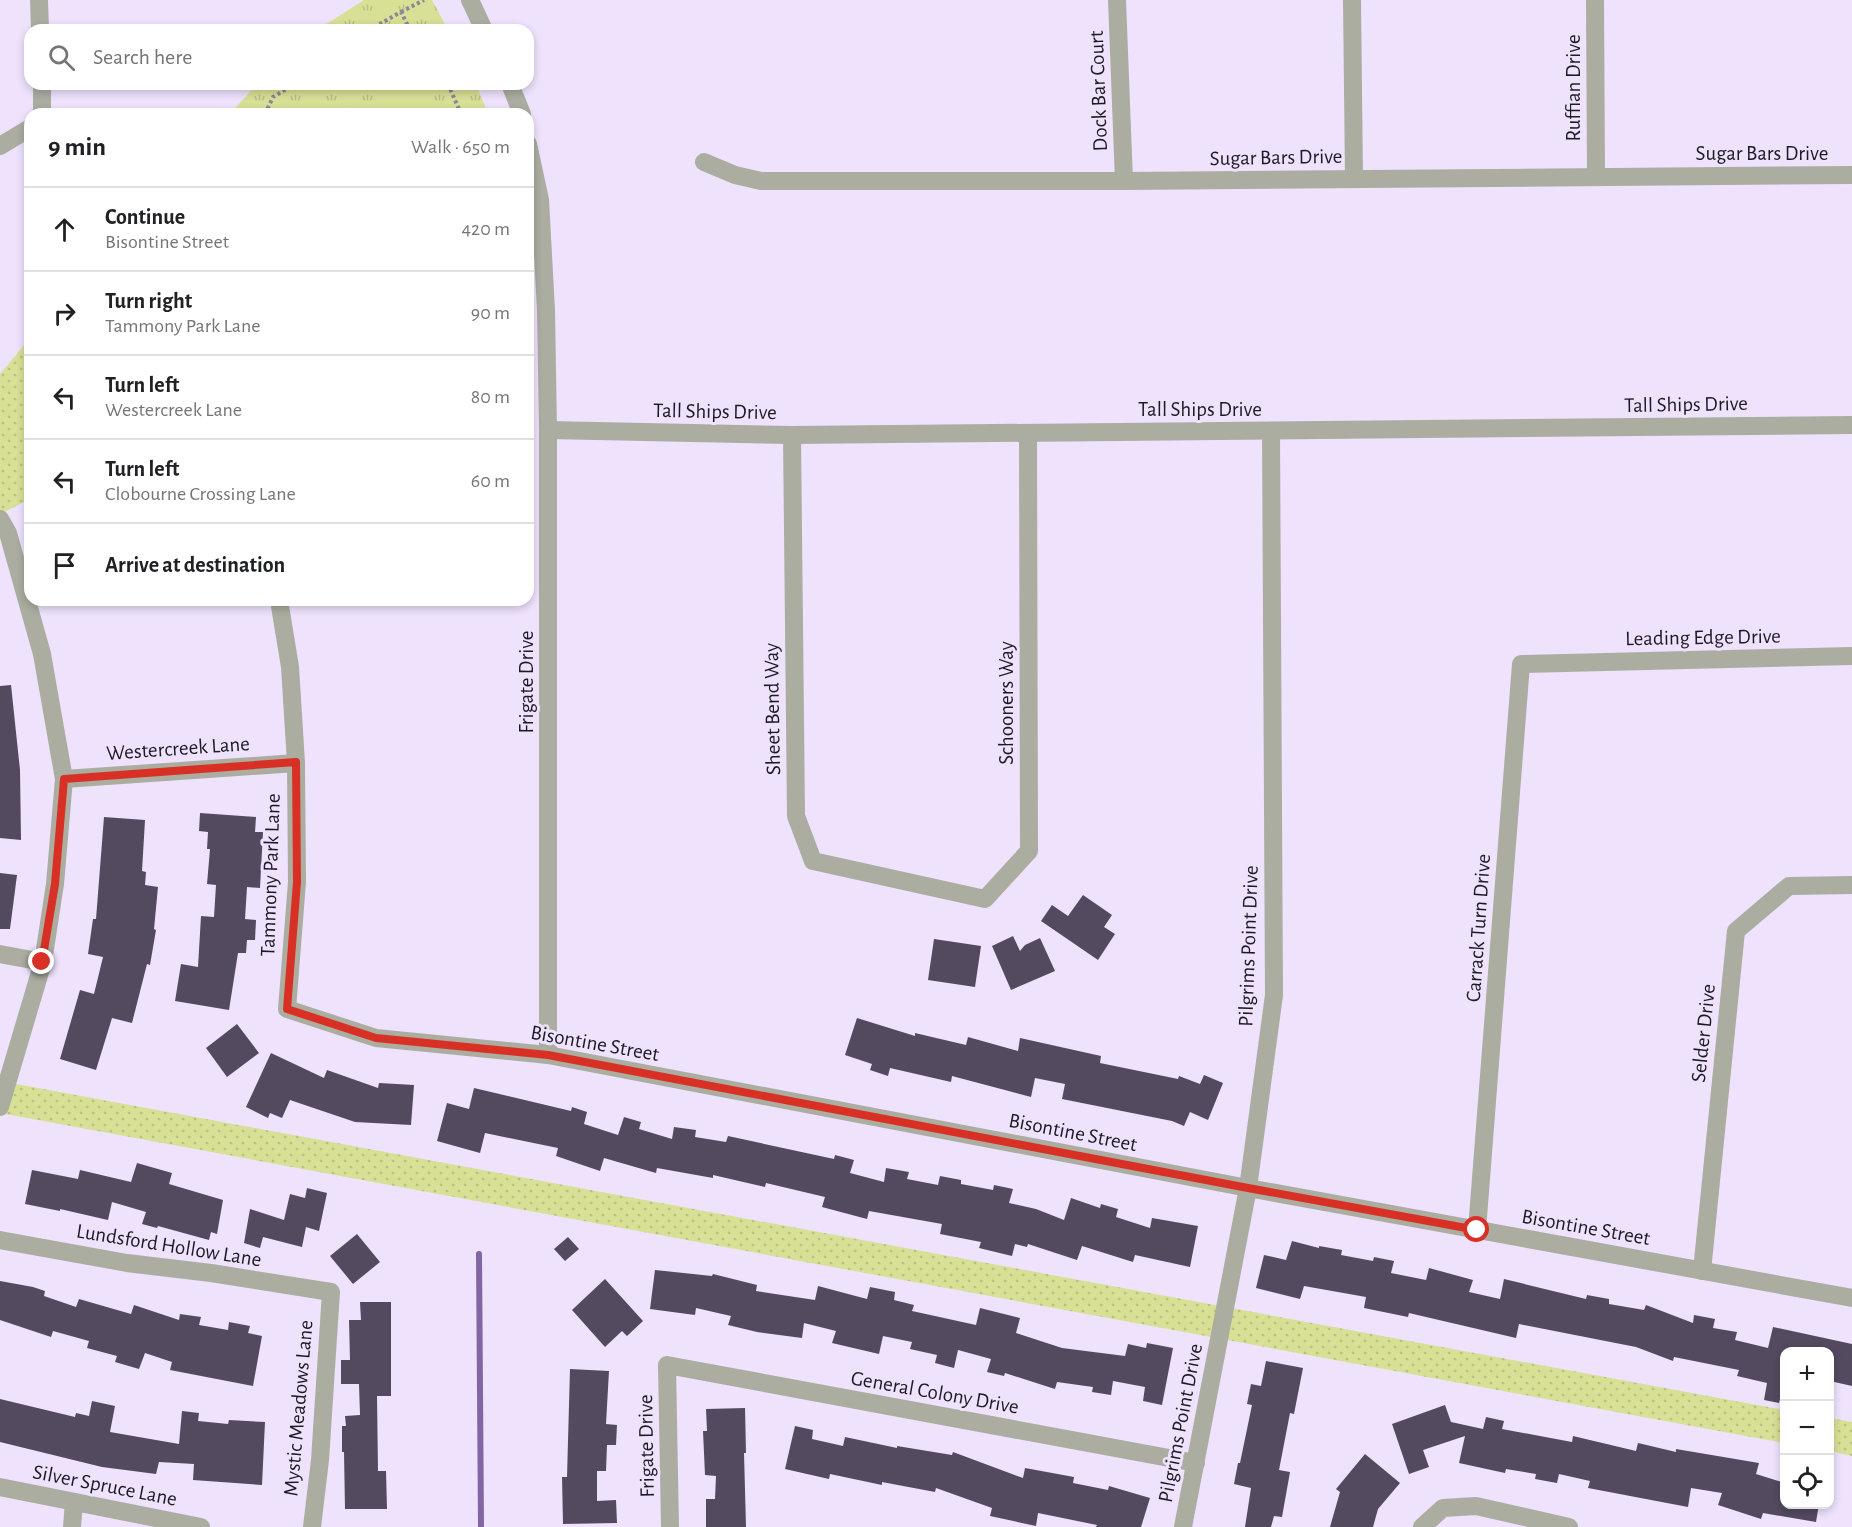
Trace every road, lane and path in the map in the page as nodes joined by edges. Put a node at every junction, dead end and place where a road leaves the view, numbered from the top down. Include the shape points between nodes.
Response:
1 (39, 0) edge
2 (424, 0) edge
3 (470, 0) edge
4 (1117, 0) edge
5 (1352, 0) edge
6 (1595, 0) edge
7 (401, 12) junction
8 (40, 24) edge
9 (380, 24) edge
10 (407, 24) edge
11 (481, 24) edge
12 (42, 90) edge
13 (286, 90) edge
14 (451, 90) edge
15 (512, 90) edge
16 (42, 108) edge
17 (268, 108) edge
18 (458, 108) edge
19 (520, 108) edge
20 (24, 132) edge
21 (4, 144) edge
22 (704, 162) dead end
23 (534, 172) edge
24 (1852, 175) edge
25 (1596, 176) junction
26 (1354, 178) junction
27 (1124, 181) junction
28 (1852, 425) edge
29 (548, 430) junction
30 (1271, 431) junction
31 (1028, 433) junction
32 (792, 435) junction
33 (0, 519) edge
34 (24, 590) edge
35 (29, 606) edge
36 (280, 606) edge
37 (1852, 656) edge
38 (1554, 663) joint
39 (296, 762) junction
40 (64, 779) junction
41 (1852, 885) edge
42 (929, 887) joint
43 (0, 954) edge
44 (42, 962) junction
45 (287, 1009) joint
46 (548, 1055) junction
47 (0, 1107) edge
48 (1248, 1188) junction
49 (1477, 1230) junction
50 (0, 1240) edge
51 (1702, 1271) junction
52 (332, 1292) joint
53 (1852, 1298) edge
54 (667, 1365) joint
55 (1196, 1462) junction
56 (0, 1486) edge
57 (74, 1502) junction
58 (72, 1527) edge
59 (201, 1527) edge
60 (312, 1527) edge
61 (670, 1527) edge
62 (1183, 1527) edge
63 (1422, 1527) edge
64 (1569, 1527) edge

1 - 8 street
2 - 7 path
3 - 11 street
4 - 27 street, Dock Bar Court
5 - 26 street
6 - 25 street, Ruffian Drive
7 - 9 path
7 - 10 path
12 - 16 street
13 - 17 path via 273,98
14 - 18 path
15 - 19 street
20 - 21 street
22 - 27 street, Sugar Bars Drive via 761,181
23 - 29 street, Frigate Drive via 540,200 546,310
24 - 25 street, Sugar Bars Drive
25 - 26 street, Sugar Bars Drive
26 - 27 street, Sugar Bars Drive
28 - 30 street, Tall Ships Drive
29 - 32 street, Tall Ships Drive
29 - 46 street, Frigate Drive
30 - 31 street, Tall Ships Drive
30 - 48 street, Pilgrims Point Drive via 1274,995
31 - 32 street, Tall Ships Drive
31 - 42 street, Schooners Way via 1029,851 985,899
32 - 42 street, Sheet Bend Way via 796,816 813,861
33 - 34 street via 8,533
35 - 40 street via 42,654
36 - 39 street, Tammony Park Lane via 290,667
37 - 38 street, Leading Edge Drive
38 - 49 street, Carrack Turn Drive via 1521,664
39 - 40 street, Westercreek Lane
39 - 45 street, Tammony Park Lane via 297,882
40 - 44 street via 55,884
41 - 51 street, Selder Drive via 1789,886 1736,931
43 - 44 street
44 - 47 street
45 - 46 street, Bisontine Street via 376,1038
46 - 48 street, Bisontine Street
48 - 49 street, Bisontine Street
48 - 55 street, Pilgrims Point Drive
49 - 51 street, Bisontine Street
50 - 52 street, Lundsford Hollow Lane via 127,1263
51 - 53 street, Bisontine Street
52 - 60 street, Mystic Meadows Lane
54 - 55 street, General Colony Drive
54 - 61 street, Frigate Drive
55 - 62 street, Pilgrims Point Drive
56 - 57 street, Silver Spruce Lane
57 - 58 street
57 - 59 street, Silver Spruce Lane
63 - 64 street via 1443,1508 1476,1506

